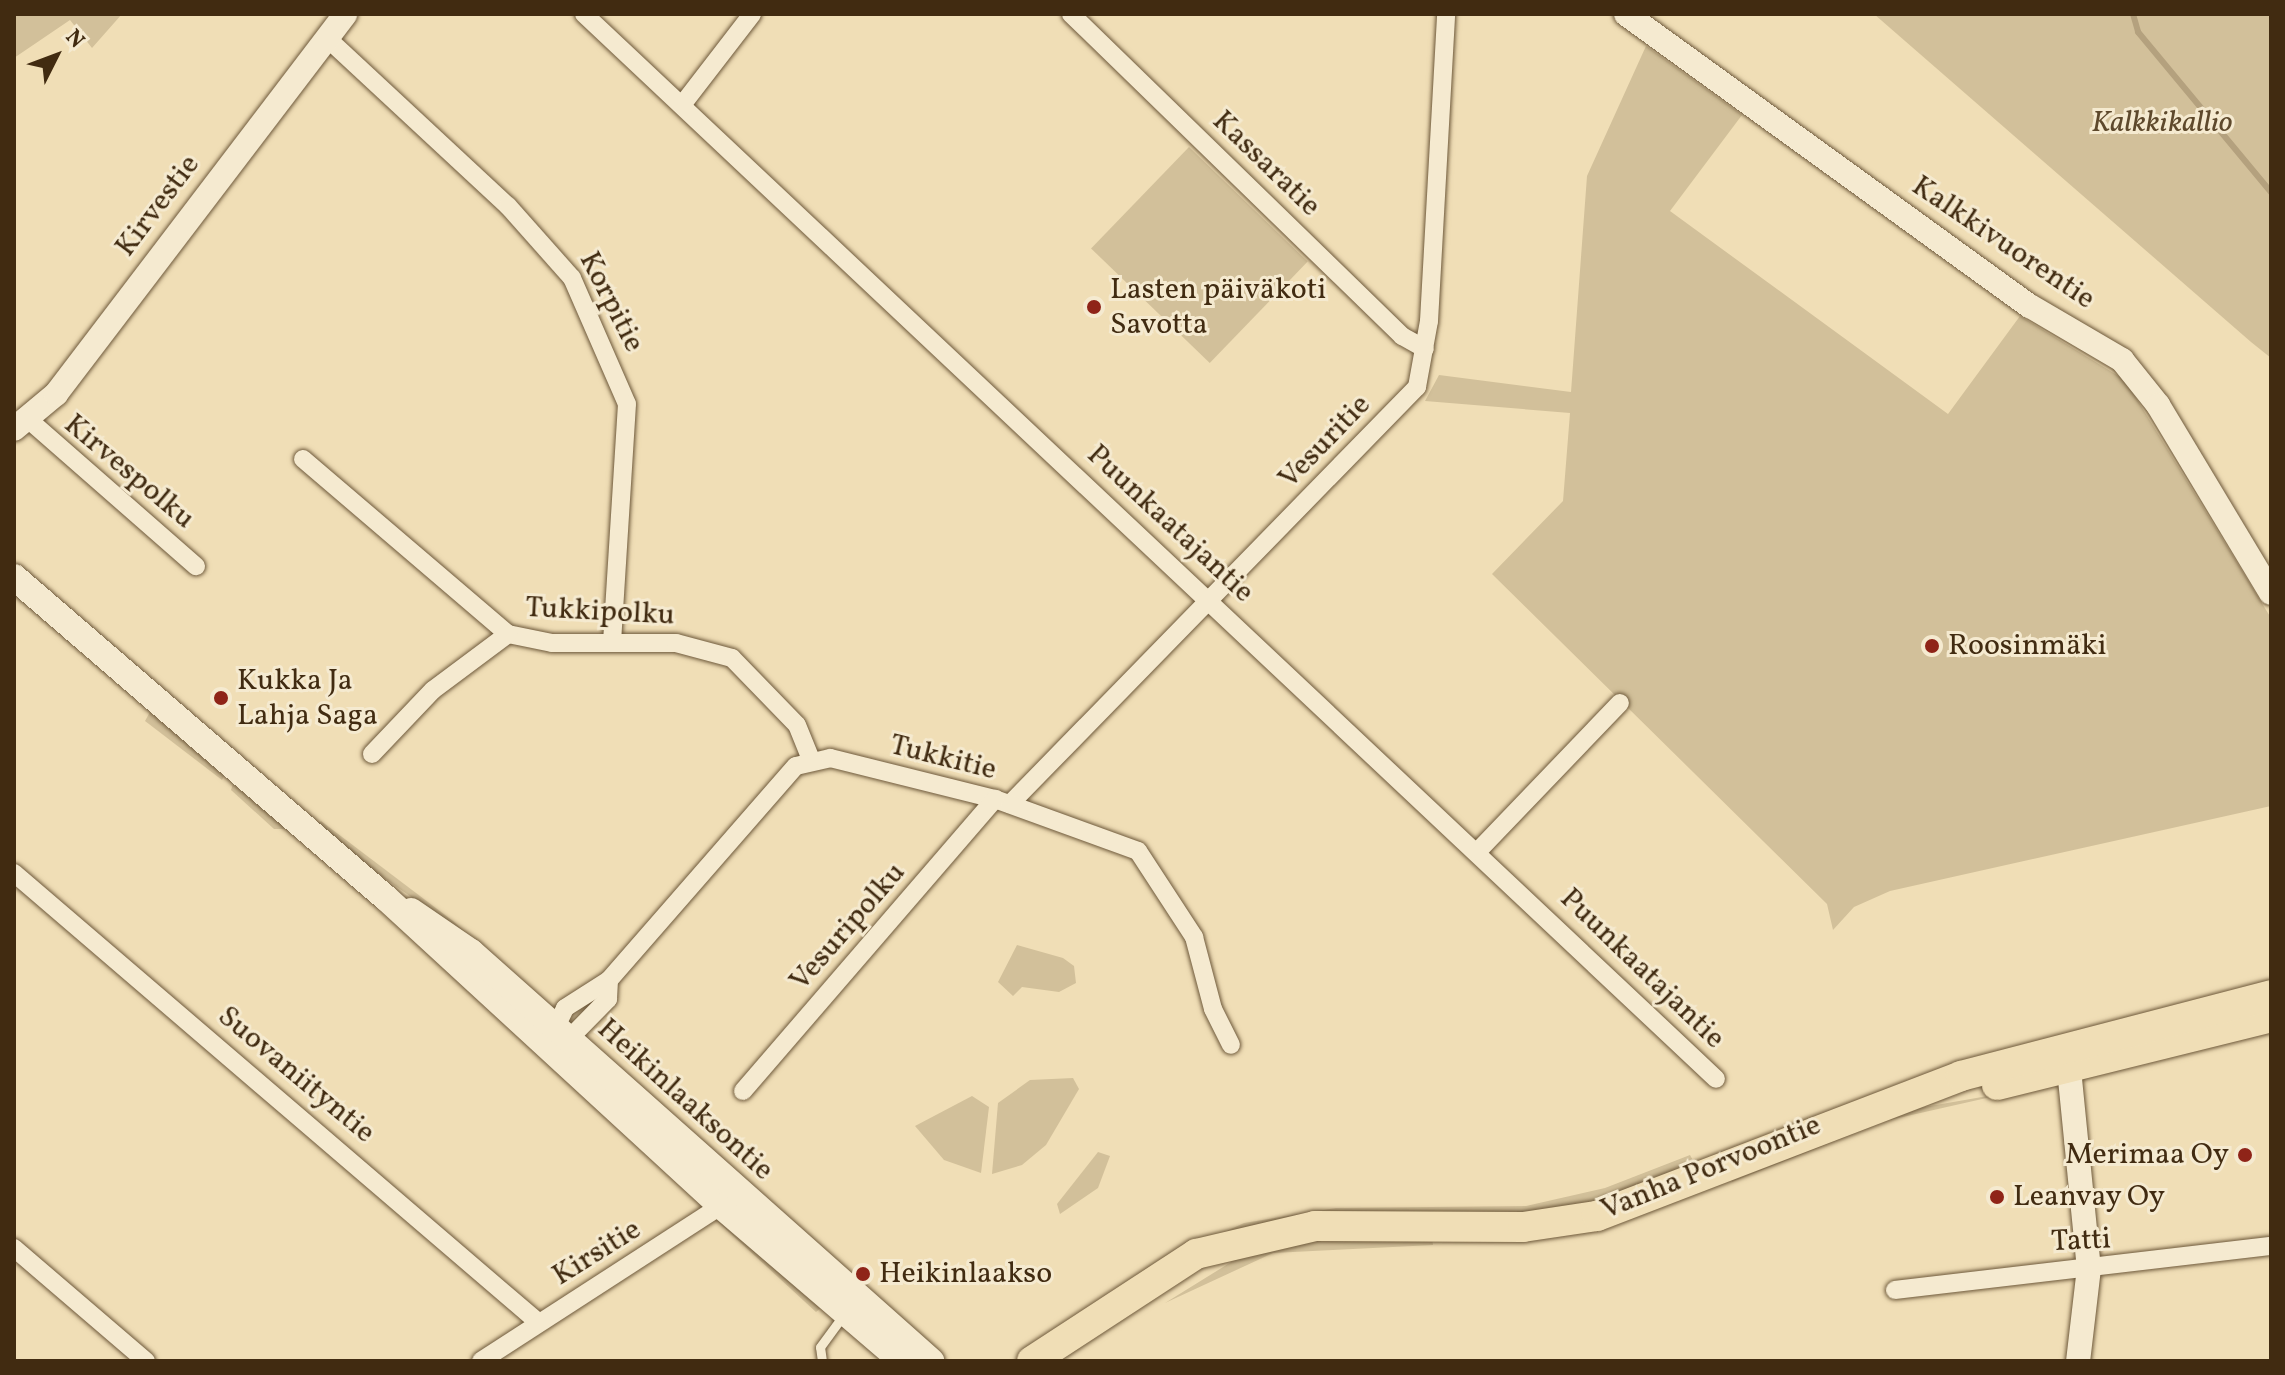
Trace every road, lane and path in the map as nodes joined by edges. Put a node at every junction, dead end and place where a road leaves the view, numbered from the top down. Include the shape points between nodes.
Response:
1 (345, 14) edge
2 (584, 14) edge
3 (752, 14) edge
4 (1071, 14) edge
5 (1446, 14) edge
6 (1626, 14) edge
7 (327, 38) junction
8 (682, 105) junction
9 (1425, 349) junction
10 (22, 424) edge
11 (303, 459) dead end
12 (196, 566) dead end
13 (14, 577) edge
14 (2271, 593) edge
15 (1211, 600) junction
16 (508, 634) junction
17 (612, 640) junction
18 (1620, 703) dead end
19 (372, 754) dead end
20 (810, 758) junction
21 (1002, 801) junction
22 (1478, 851) junction
23 (14, 873) edge
24 (386, 898) junction
25 (609, 980) junction
26 (2271, 995) edge
27 (2271, 1017) edge
28 (564, 1033) junction
29 (1231, 1045) dead end
30 (549, 1051) junction
31 (2068, 1058) junction
32 (1716, 1079) dead end
33 (743, 1091) dead end
34 (745, 1203) junction
35 (2271, 1246) edge
36 (14, 1248) edge
37 (1219, 1250) junction
38 (2089, 1268) junction
39 (1895, 1290) dead end
40 (851, 1306) junction
41 (539, 1323) junction
42 (146, 1361) edge
43 (481, 1361) edge
44 (822, 1361) edge
45 (902, 1361) edge
46 (931, 1361) edge
47 (1032, 1361) edge
48 (1064, 1361) edge
49 (2078, 1361) edge

1 - 7 street, Kirvestie
2 - 8 street, Puunkaatajantie
3 - 8 street
4 - 9 street, Kassaratie via 1402,336
5 - 9 street, Vesuritie
6 - 14 street, Kalkkivuorentie via 2038,311 2122,360 2158,405
7 - 10 street, Kirvestie
7 - 17 street, Korpitie via 529,227 572,278 627,404
8 - 15 street, Puunkaatajantie
9 - 15 street, Vesuritie via 1417,387
10 - 12 street, Kirvespolku
11 - 16 street, Tukkipolku
13 - 24 main road, Heikinlaaksontie
15 - 21 street, Vesuritie
15 - 22 street, Puunkaatajantie
16 - 17 street, Tukkipolku via 552,643
16 - 19 street via 433,690
17 - 20 street, Tukkipolku via 676,643 732,658 797,725
18 - 22 street
20 - 21 street, Tukkitie
20 - 25 street
21 - 29 street, Tukkitie via 1123,843 1147,860 1194,937 1213,1009
21 - 33 street, Vesuripolku
22 - 32 street, Puunkaatajantie
23 - 41 street, Suovaniityntie
24 - 28 main road, Heikinlaaksontie via 461,944
24 - 30 main road, Heikinlaaksontie
25 - 28 street via 594,984
25 - 28 street via 608,999
26 - 31 main road, Vanha Porvoontie
27 - 31 main road, Vanha Porvoontie
28 - 30 street
28 - 34 main road, Heikinlaaksontie
30 - 34 main road, Heikinlaaksontie
31 - 37 main road, Vanha Porvoontie via 1916,1093 1597,1216 1523,1227 1315,1226
31 - 38 street
34 - 40 main road, Heikinlaaksontie
34 - 41 street, Kirsitie
35 - 38 street, Tatti
36 - 42 street
37 - 47 main road, Vanha Porvoontie via 1152,1279
37 - 48 main road, Vanha Porvoontie
38 - 39 street, Tatti
38 - 49 street
40 - 44 lane via 820,1347
40 - 45 main road, Heikinlaaksontie
40 - 46 main road, Heikinlaaksontie
41 - 43 street, Kirsitie

